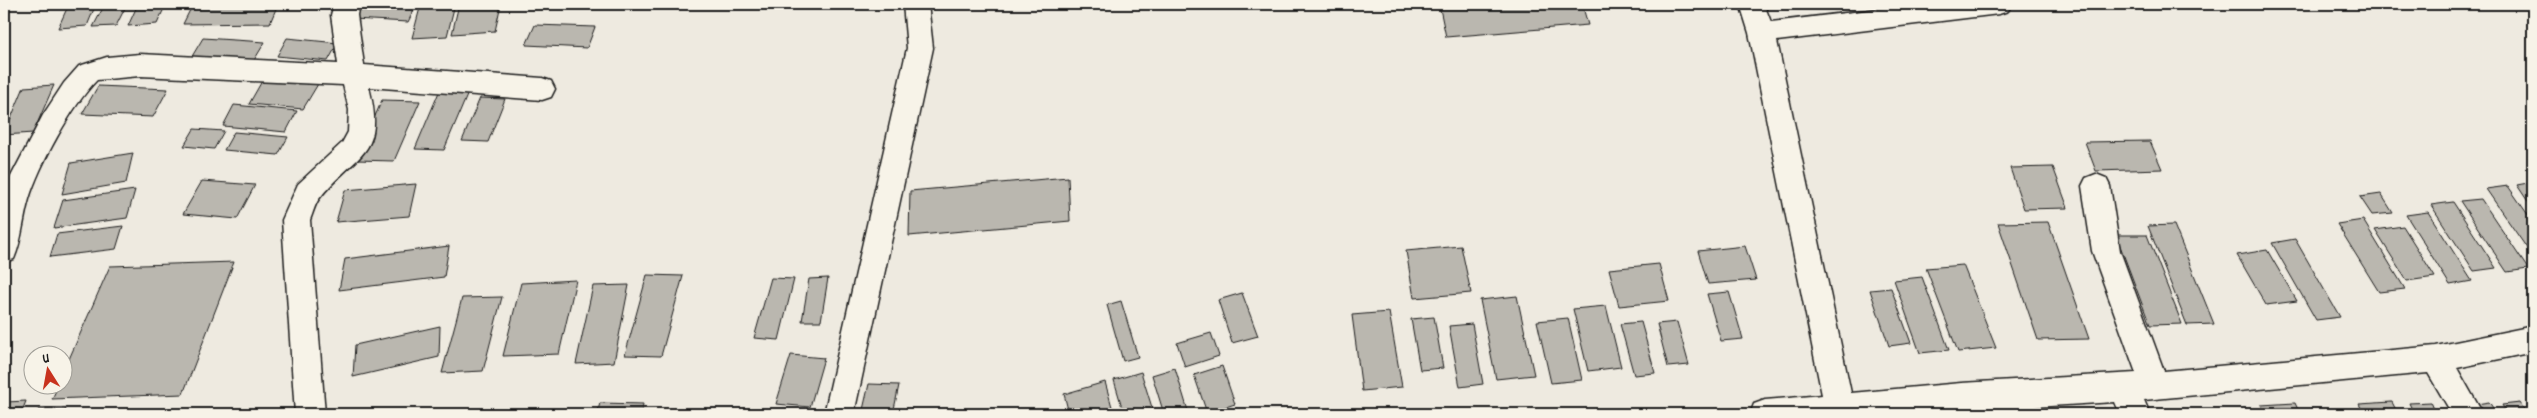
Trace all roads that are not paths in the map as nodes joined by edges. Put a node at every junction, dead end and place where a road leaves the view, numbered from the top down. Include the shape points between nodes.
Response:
1 (346, 4) edge
2 (916, 4) edge
3 (1752, 4) edge
4 (1999, 4) edge
5 (1762, 33) junction
6 (353, 75) junction
7 (542, 89) dead end
8 (2096, 186) dead end
9 (4, 250) edge
10 (2533, 339) edge
11 (2436, 359) junction
12 (2155, 385) junction
13 (2124, 388) junction
14 (1964, 406) edge
15 (1839, 408) junction
16 (310, 414) edge
17 (839, 414) edge
18 (1765, 414) edge
19 (2135, 414) edge
20 (2468, 414) edge

1 - 6 street via 344,16
2 - 17 street via 920,48
3 - 5 street
4 - 5 street
5 - 15 street
6 - 7 street
6 - 9 street via 140,65 87,73 65,102 22,179 10,216
6 - 16 street via 362,110 357,143 308,192 296,220
8 - 12 street via 2106,250
10 - 11 street
11 - 12 street
11 - 20 street
12 - 13 street
13 - 14 street
13 - 19 street
14 - 15 street
15 - 18 street

